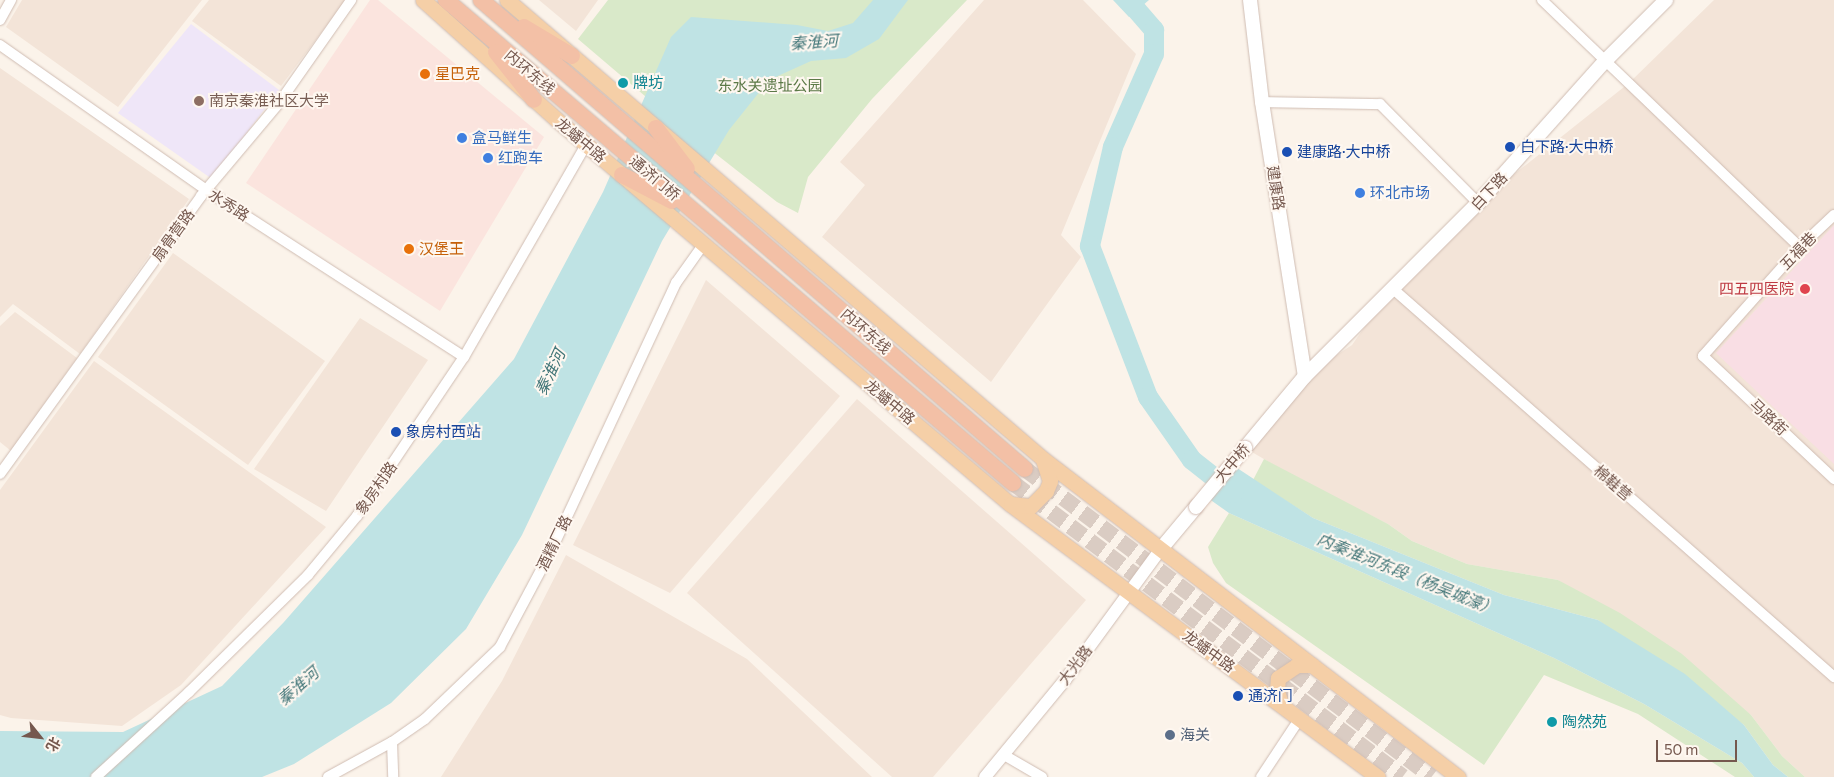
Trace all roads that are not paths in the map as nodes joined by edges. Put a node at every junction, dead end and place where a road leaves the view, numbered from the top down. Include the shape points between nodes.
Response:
1 (11, 0) edge
2 (351, 0) edge
3 (423, 0) edge
4 (446, 0) edge
5 (507, 0) edge
6 (1250, 0) edge
7 (1542, 0) edge
8 (1666, 0) edge
9 (482, 1) edge
10 (0, 20) edge
11 (471, 21) junction
12 (0, 45) edge
13 (572, 56) junction
14 (1606, 60) junction
15 (534, 100) junction
16 (1262, 102) junction
17 (626, 125) joint
18 (656, 128) junction
19 (614, 144) joint
20 (586, 145) junction
21 (622, 175) junction
22 (206, 190) junction
23 (706, 194) junction
24 (1478, 203) junction
25 (696, 213) junction
26 (1834, 215) edge
27 (703, 245) junction
28 (1800, 247) junction
29 (1392, 288) junction
30 (1703, 356) joint
31 (464, 357) junction
32 (1306, 376) junction
33 (1043, 460) junction
34 (1025, 468) tunnel mouth
35 (0, 474) edge
36 (1834, 479) edge
37 (1013, 484) tunnel mouth
38 (1010, 504) junction
39 (1160, 550) junction
40 (1128, 593) junction
41 (1312, 665) junction
42 (1834, 677) edge
43 (1281, 704) junction
44 (1300, 718) junction
45 (392, 742) junction
46 (1004, 755) junction
47 (96, 777) edge
48 (328, 777) edge
49 (393, 777) edge
50 (985, 777) edge
51 (1042, 777) edge
52 (1261, 777) edge
53 (1378, 777) edge
54 (1458, 777) edge

1 - 10 street
2 - 22 street, 扇骨营路 via 279,103
3 - 15 main road, 龙蟠中路
4 - 11 highway, 内环东线
5 - 13 main road
6 - 16 main road, 建康路
7 - 14 street
8 - 14 main road, 白下路
9 - 13 highway
9 - 17 highway, 内环东线
11 - 15 highway
11 - 19 highway, 内环东线
12 - 22 street, 水秀路
13 - 18 main road
14 - 24 main road, 白下路
14 - 28 street
15 - 20 main road, 龙蟠中路
16 - 24 street via 1380,104
16 - 32 main road, 建康路
17 - 23 highway, 通济门桥
18 - 23 highway
18 - 33 main road
19 - 25 highway, 通济门桥
20 - 21 main road, 龙蟠中路
20 - 31 street, 象房村路
21 - 25 highway
21 - 27 main road, 龙蟠中路
22 - 31 street, 水秀路
22 - 35 street, 扇骨营路
23 - 34 highway, 内环东线
24 - 29 main road, 白下路
25 - 37 highway, 内环东线
26 - 28 street, 五福巷
27 - 38 main road, 龙蟠中路
27 - 45 street, 酒精厂路 via 676,283 552,551 500,646 425,719
28 - 30 street, 五福巷
29 - 32 main road, 白下路
29 - 42 street, 棉鞋营
30 - 36 street, 马路街
31 - 47 street, 象房村路 via 357,516 308,575 189,692
32 - 39 main road, 大中桥, bridge
33 - 38 main road via 1050,481 1043,495 1031,506
33 - 39 main road
38 - 40 main road, 龙蟠中路
39 - 40 street, 大光路
39 - 41 main road
40 - 43 main road, 龙蟠中路
40 - 46 street, 大光路 via 1065,680
41 - 43 main road via 1297,665 1278,678
41 - 54 main road
43 - 44 main road, 龙蟠中路
44 - 52 street
44 - 53 main road, 龙蟠中路
45 - 48 street, 酒精厂路
45 - 49 street
46 - 50 street, 大光路
46 - 51 street

